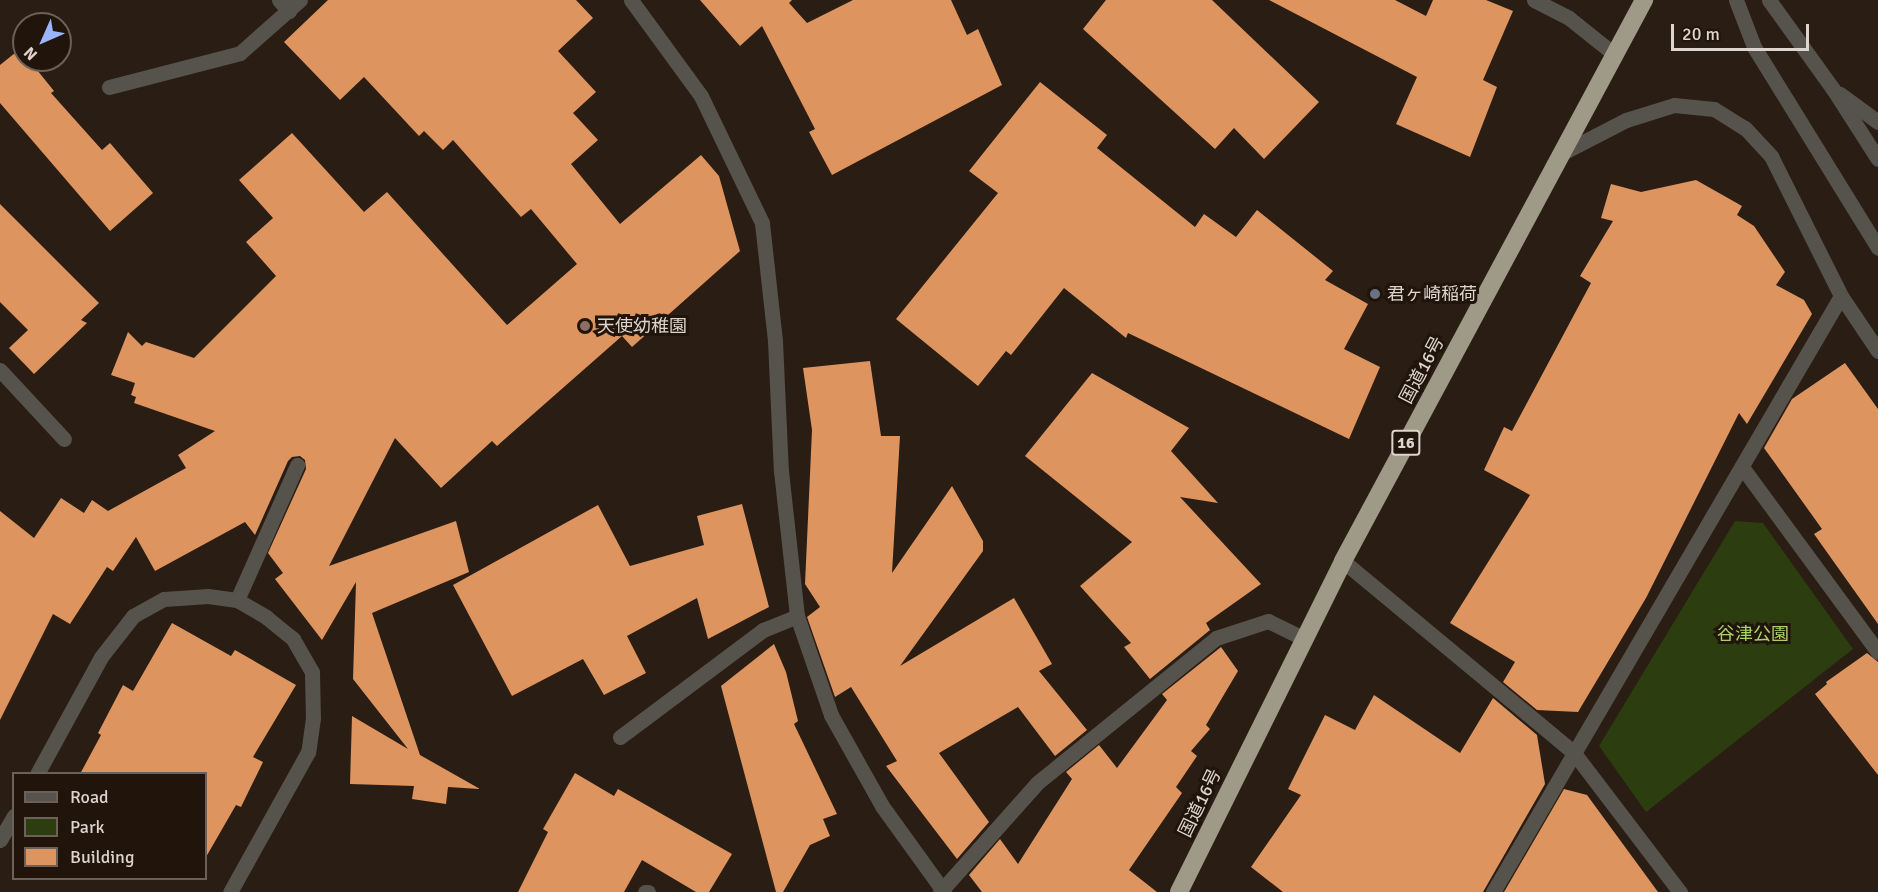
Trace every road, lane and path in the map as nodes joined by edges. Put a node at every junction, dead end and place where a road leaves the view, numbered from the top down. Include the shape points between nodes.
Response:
1 (300, 0) edge
2 (631, 0) edge
3 (1534, 0) edge
4 (1644, 0) edge
5 (1736, 0) edge
6 (1769, 0) edge
7 (284, 6) edge
8 (1614, 54) junction
9 (109, 87) dead end
10 (1833, 89) junction
11 (1878, 122) edge
12 (1562, 153) junction
13 (1878, 159) edge
14 (1878, 248) edge
15 (1842, 296) junction
16 (1878, 351) edge
17 (0, 370) edge
18 (64, 439) dead end
19 (297, 465) dead end
20 (1742, 467) junction
21 (1343, 561) junction
22 (237, 600) junction
23 (797, 616) junction
24 (1305, 639) junction
25 (1878, 652) edge
26 (620, 736) dead end
27 (1574, 753) junction
28 (38, 772) edge
29 (12, 819) edge
30 (0, 840) edge
31 (942, 891) edge
32 (230, 892) edge
33 (1179, 892) edge
34 (1494, 892) edge
35 (1680, 892) edge

1 - 7 street
2 - 23 street via 701,96 762,223 775,341 781,471
3 - 8 street via 1569,18
4 - 8 highway, 国道16号 / 16
5 - 14 street via 1754,47
6 - 10 street
7 - 9 street via 240,53
8 - 12 highway, 国道16号 / 16
10 - 11 street
10 - 13 street
12 - 15 street via 1626,120 1674,105 1714,109 1745,128 1771,156
12 - 21 highway, 国道16号 / 16
15 - 16 street
15 - 20 street
17 - 18 street
19 - 22 street
20 - 25 street
20 - 27 street
21 - 24 highway, 国道16号 / 16
21 - 27 street
22 - 28 street via 208,596 164,599 134,616 101,657
22 - 32 street via 294,639 312,672 313,718 308,752
23 - 26 street via 763,630
23 - 31 street via 831,715 882,806
24 - 31 street via 1268,621 1216,638 1037,783
24 - 33 highway, 国道16号 / 16
27 - 34 street
27 - 35 street
29 - 30 street

